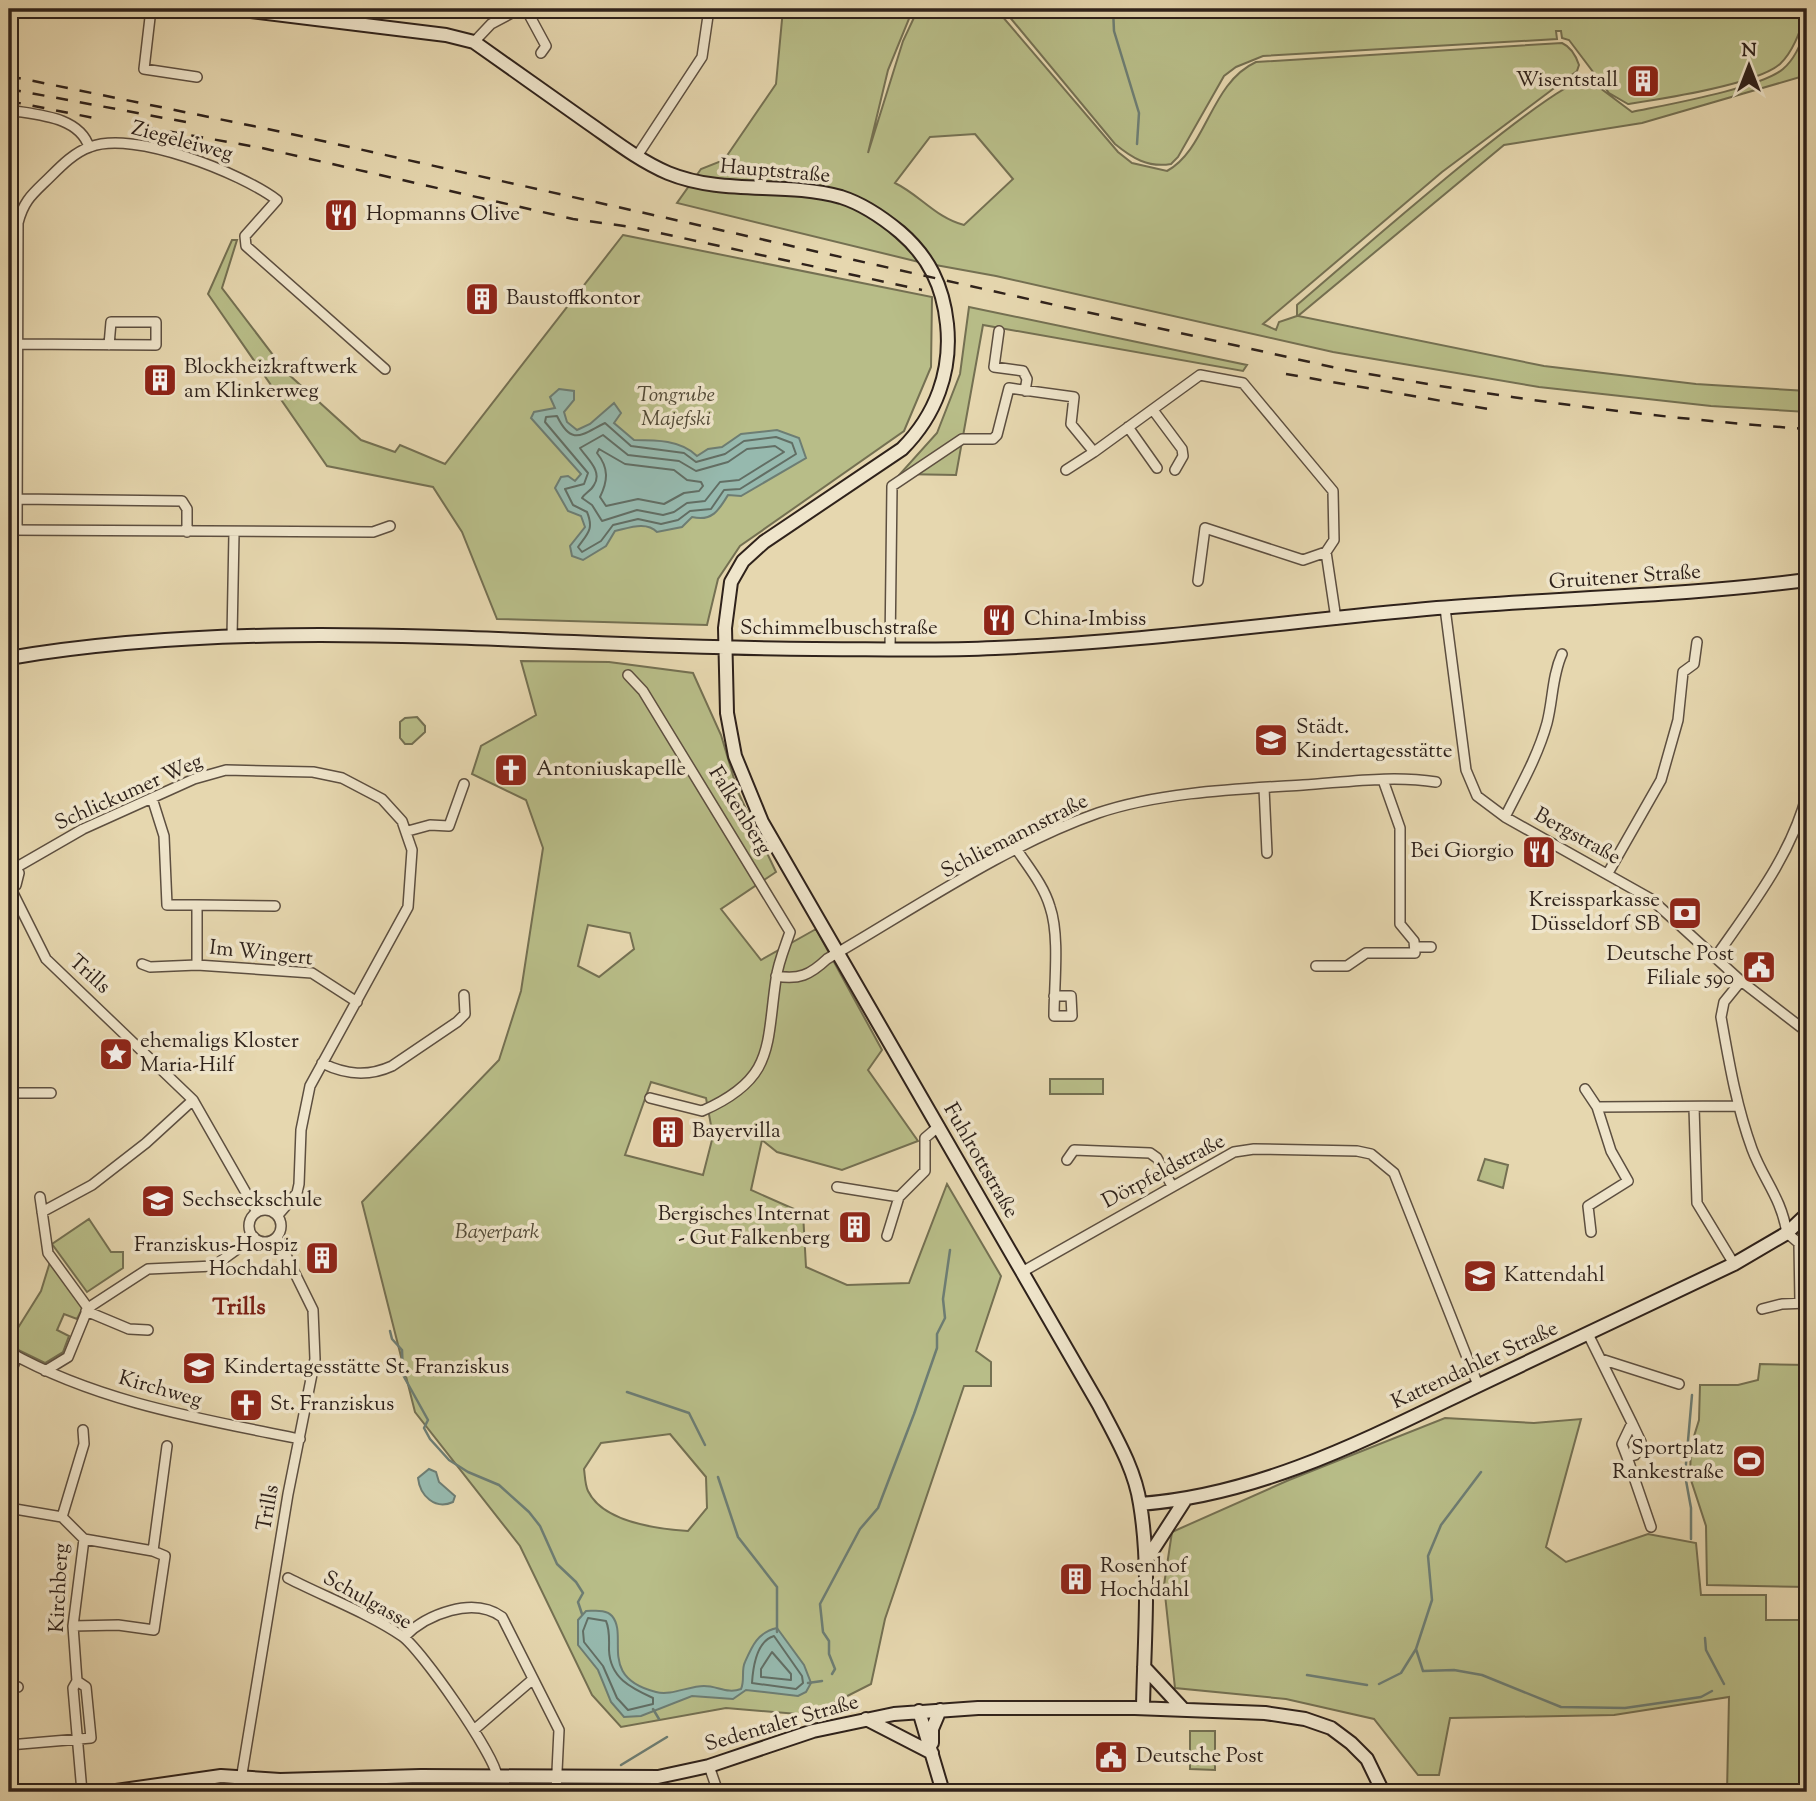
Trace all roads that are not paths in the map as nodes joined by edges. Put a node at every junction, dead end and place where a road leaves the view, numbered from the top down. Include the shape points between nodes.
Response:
1 (150, 9) edge
2 (234, 9) edge
3 (519, 9) edge
4 (526, 9) edge
5 (709, 9) edge
6 (474, 42) junction
7 (541, 52) dead end
8 (197, 76) dead end
9 (9, 110) edge
10 (89, 147) junction
11 (637, 156) junction
12 (999, 331) dead end
13 (18, 344) junction
14 (109, 345) junction
15 (385, 369) dead end
16 (1025, 391) junction
17 (1153, 410) junction
18 (1128, 427) junction
19 (1094, 452) junction
20 (1157, 468) dead end
21 (1066, 470) dead end
22 (1175, 470) dead end
23 (18, 499) junction
24 (390, 526) dead end
25 (13, 530) edge
26 (187, 532) junction
27 (234, 533) junction
28 (1326, 552) junction
29 (1807, 580) edge
30 (1198, 581) dead end
31 (1444, 608) junction
32 (1336, 619) junction
33 (232, 637) junction
34 (1698, 642) dead end
35 (725, 648) junction
36 (890, 649) junction
37 (1562, 654) dead end
38 (9, 658) edge
39 (628, 675) dead end
40 (1383, 780) junction
41 (1436, 782) dead end
42 (464, 784) dead end
43 (1264, 788) junction
44 (1807, 794) edge
45 (152, 798) junction
46 (1505, 817) junction
47 (408, 831) junction
48 (1017, 850) junction
49 (1267, 853) dead end
50 (13, 864) edge
51 (1608, 873) junction
52 (10, 889) edge
53 (198, 905) junction
54 (275, 906) dead end
55 (1415, 947) junction
56 (1431, 947) dead end
57 (838, 953) junction
58 (1715, 958) junction
59 (142, 964) dead end
60 (197, 965) junction
61 (1316, 966) dead end
62 (776, 976) junction
63 (1741, 981) junction
64 (464, 995) dead end
65 (1054, 996) dead end
66 (357, 1002) junction
67 (1807, 1032) edge
68 (322, 1063) junction
69 (1585, 1089) dead end
70 (9, 1093) edge
71 (51, 1093) dead end
72 (650, 1098) dead end
73 (193, 1100) junction
74 (1738, 1106) junction
75 (1597, 1107) junction
76 (1694, 1107) junction
77 (939, 1126) junction
78 (1067, 1160) dead end
79 (1172, 1186) junction
80 (837, 1187) dead end
81 (40, 1197) dead end
82 (899, 1197) junction
83 (42, 1212) junction
84 (257, 1212) junction
85 (1807, 1214) edge
86 (278, 1215) junction
87 (1591, 1232) dead end
88 (1787, 1233) junction
89 (887, 1236) dead end
90 (254, 1237) junction
91 (277, 1237) junction
92 (1799, 1244) junction
93 (1807, 1250) edge
94 (1734, 1264) junction
95 (1022, 1272) junction
96 (1803, 1303) edge
97 (1762, 1309) dead end
98 (87, 1310) junction
99 (149, 1330) dead end
100 (1588, 1334) junction
101 (13, 1354) edge
102 (1601, 1359) junction
103 (45, 1371) junction
104 (9, 1377) edge
105 (1679, 1384) dead end
106 (1478, 1385) junction
107 (1632, 1423) junction
108 (83, 1430) dead end
109 (300, 1440) junction
110 (167, 1447) dead end
111 (1627, 1457) junction
112 (1185, 1500) junction
113 (1140, 1504) junction
114 (9, 1508) edge
115 (62, 1517) junction
116 (1651, 1527) dead end
117 (84, 1539) junction
118 (153, 1551) junction
119 (1145, 1562) junction
120 (288, 1578) dead end
121 (73, 1626) junction
122 (404, 1637) junction
123 (1144, 1667) junction
124 (532, 1680) junction
125 (1143, 1708) junction
126 (1183, 1709) junction
127 (940, 1710) junction
128 (919, 1711) junction
129 (866, 1719) junction
130 (475, 1729) junction
131 (78, 1739) junction
132 (9, 1745) edge
133 (932, 1753) junction
134 (709, 1766) junction
135 (497, 1776) junction
136 (242, 1777) junction
137 (557, 1778) junction
138 (82, 1792) edge
139 (110, 1792) edge
140 (239, 1792) edge
141 (556, 1792) edge
142 (718, 1792) edge
143 (943, 1792) edge
144 (1382, 1792) edge

1 - 8 street via 144,69
2 - 6 street, Hauptstraße
3 - 6 street via 491,24
4 - 7 street via 546,46
5 - 11 street via 702,57
6 - 11 street, Hauptstraße
9 - 10 street via 80,128
10 - 13 street via 23,203 18,223
10 - 15 street, Ziegeleiweg via 136,145 225,170 278,200 245,236 246,246
11 - 35 street, Hauptstraße via 669,173 708,185 814,192 865,207 924,257 936,275 945,308 947,364 936,401 920,430 871,472 764,542 743,561 728,595
12 - 16 street via 994,367 1023,371
13 - 14 street
13 - 23 street
14 - 14 street via 156,345 156,322 111,322
16 - 19 street via 1074,397 1071,424
16 - 36 street via 1009,388 993,439 962,439 892,486
17 - 18 street
17 - 22 street via 1182,449
17 - 28 street via 1200,375 1243,383 1333,491 1334,540
18 - 19 street
18 - 20 street
19 - 21 street
23 - 25 street
23 - 26 street via 182,501 187,509
24 - 27 street via 373,532
25 - 26 street
26 - 27 street
27 - 33 street
28 - 30 street via 1303,560 1205,528
28 - 32 street
29 - 31 street, Gruitener Straße
31 - 32 street, Schimmelbuschstraße
31 - 46 street, Bergstraße via 1466,770 1478,796
32 - 36 street, Schimmelbuschstraße via 1035,646
33 - 35 street, Schimmelbuschstraße via 399,636
33 - 38 street, Schimmelbuschstraße
34 - 51 street via 1694,664 1683,672 1678,720 1661,780
35 - 36 street, Schimmelbuschstraße
35 - 57 street, Fuhlrottstraße via 734,756 762,822
37 - 46 street via 1547,723
39 - 62 street, Falkenberg via 643,691 790,932
40 - 41 street, Schliemannstraße
40 - 43 street, Schliemannstraße
40 - 55 street via 1400,828 1400,924
42 - 47 street via 449,826
43 - 48 street, Schliemannstraße via 1110,810
43 - 49 street
44 - 58 street via 1787,848
45 - 47 street, Schlickumer Weg via 226,770 313,772 367,789 383,799
45 - 50 street, Schlickumer Weg
45 - 53 street, Im Wingert via 164,836 167,905
46 - 51 street, Bergstraße
47 - 66 street via 412,850 408,907
48 - 57 street, Schliemannstraße
48 - 65 street via 1051,907
50 - 52 street via 18,879
51 - 58 street, Bergstraße via 1651,899
52 - 73 street, Trills via 46,959
53 - 54 street, Im Wingert
53 - 60 street, Im Wingert
55 - 56 street
55 - 61 street via 1415,953 1366,953 1347,966
57 - 62 street via 810,975
57 - 77 street, Fuhlrottstraße
58 - 63 street, Bergstraße
59 - 60 street, Im Wingert
60 - 66 street, Im Wingert via 312,973
62 - 72 street, Falkenberg via 768,1050 745,1086 702,1111
63 - 67 street, Bergstraße
63 - 74 street via 1721,1010
64 - 68 street via 465,1014 457,1022 392,1066 351,1074
66 - 68 street
68 - 86 street via 304,1110 299,1184
69 - 75 street
70 - 71 street
73 - 83 street via 92,1185
73 - 84 street, Trills
74 - 76 street
74 - 88 street via 1754,1152 1783,1208
75 - 76 street
75 - 87 street via 1611,1151 1628,1181 1588,1206
76 - 94 street via 1697,1203
77 - 82 street via 925,1138 925,1171
77 - 95 street, Fuhlrottstraße
78 - 79 street via 1074,1150 1144,1150 1157,1158
79 - 95 street, Dörpfeldstraße
79 - 106 street, Dörpfeldstraße via 1234,1152 1254,1149 1357,1151 1385,1163 1405,1199
80 - 82 street
81 - 83 street
82 - 89 street
83 - 98 street via 48,1253
84 - 86 street via 270,1210
84 - 90 street via 250,1224
85 - 88 street, Kattendahler Straße
86 - 91 street via 282,1227
88 - 92 street
88 - 94 street, Kattendahler Straße
90 - 91 street via 263,1241
90 - 98 street via 214,1266 148,1269
91 - 109 street, Trills via 313,1310 315,1359
92 - 93 street
92 - 96 street
94 - 100 street, Kattendahler Straße
95 - 113 street, Fuhlrottstraße via 1104,1415 1128,1463
96 - 97 street
98 - 99 street via 129,1329
98 - 103 street via 68,1357
100 - 102 street
100 - 106 street, Kattendahler Straße
101 - 103 street, Kirchweg
101 - 104 street
102 - 105 street
102 - 107 street
103 - 109 street, Kirchweg via 176,1414
106 - 112 street, Kattendahler Straße via 1283,1474
107 - 111 street via 1622,1444
107 - 111 street via 1641,1442 1635,1455
108 - 115 street via 84,1444
109 - 136 street, Trills
110 - 118 street
111 - 116 street
112 - 113 street, Kattendahler Straße
112 - 119 street
113 - 119 street, Fuhlrottstraße
114 - 115 street, Kirchberg
115 - 117 street, Kirchberg
117 - 118 street
117 - 121 street, Kirchberg
118 - 121 street via 165,1556 154,1630
119 - 123 street, Fuhlrottstraße
120 - 122 street, Schulgasse
121 - 131 street, Kirchberg
122 - 124 street via 451,1609 492,1610 502,1617
122 - 130 street, Schulgasse
123 - 125 street, Fuhlrottstraße
123 - 126 street
124 - 130 street
124 - 137 street via 559,1730
125 - 126 street, Sedentaler Straße
125 - 127 street, Sedentaler Straße
126 - 144 street, Sedentaler Straße via 1265,1713 1331,1728 1367,1759
127 - 128 street, Sedentaler Straße
127 - 133 street via 932,1730
128 - 129 street, Sedentaler Straße
128 - 133 street
129 - 133 street
129 - 134 street, Sedentaler Straße via 813,1731
130 - 135 street, Schulgasse via 496,1764
131 - 132 street
131 - 138 street, Kirchberg
133 - 143 street
134 - 137 street, Sedentaler Straße via 658,1777
134 - 142 street
135 - 136 street, Sedentaler Straße
135 - 137 street, Sedentaler Straße
136 - 139 street, Sedentaler Straße via 208,1776
136 - 140 street, Trills
137 - 141 street

